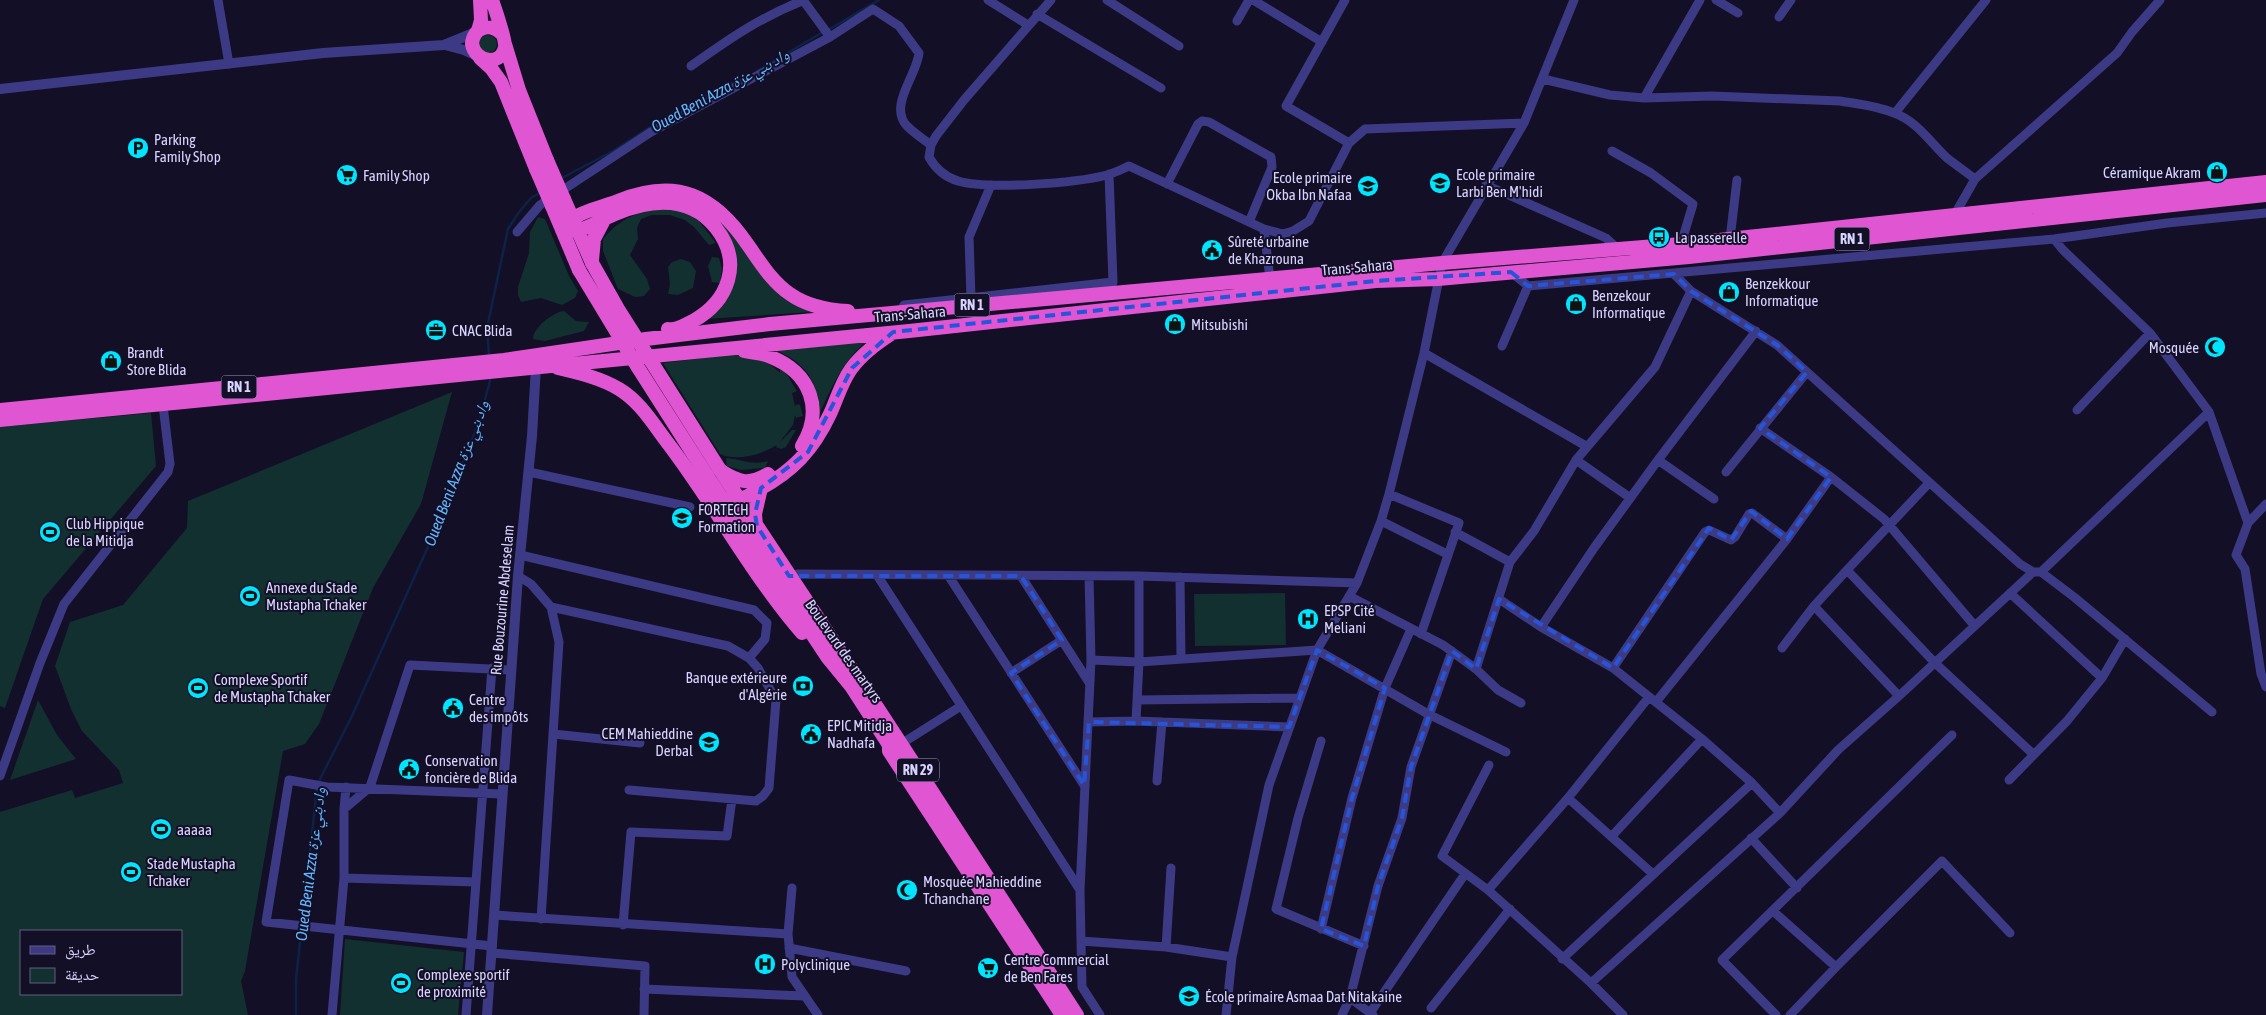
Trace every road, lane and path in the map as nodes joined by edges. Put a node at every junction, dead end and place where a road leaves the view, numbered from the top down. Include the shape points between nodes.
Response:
1 (218, 0) edge
2 (480, 0) edge
3 (492, 0) edge
4 (803, 0) edge
5 (988, 0) edge
6 (1051, 0) edge
7 (1107, 0) edge
8 (1249, 0) edge
9 (1253, 0) edge
10 (1345, 0) edge
11 (1574, 0) edge
12 (1700, 0) edge
13 (1716, 0) edge
14 (1791, 0) edge
15 (1986, 0) edge
16 (2160, 0) edge
17 (1738, 13) dead end
18 (1037, 14) junction
19 (1779, 17) dead end
20 (1237, 21) dead end
21 (1028, 26) junction
22 (477, 31) junction
23 (830, 37) junction
24 (503, 38) junction
25 (1322, 42) junction
26 (444, 44) junction
27 (1179, 46) dead end
28 (479, 57) junction
29 (229, 64) junction
30 (691, 66) dead end
31 (1543, 79) junction
32 (1161, 88) dead end
33 (0, 89) edge
34 (1644, 98) junction
35 (1894, 113) junction
36 (1524, 123) junction
37 (1349, 143) junction
38 (931, 145) junction
39 (1612, 151) dead end
40 (542, 164) junction
41 (1109, 174) junction
42 (1975, 179) junction
43 (1737, 180) dead end
44 (2266, 182) edge
45 (1166, 184) junction
46 (991, 185) junction
47 (1486, 186) junction
48 (2266, 195) edge
49 (558, 202) junction
50 (2266, 213) edge
51 (1955, 214) junction
52 (572, 218) junction
53 (605, 219) junction
54 (1249, 222) junction
55 (1264, 229) junction
56 (562, 230) junction
57 (516, 232) dead end
58 (579, 232) junction
59 (1730, 238) junction
60 (2054, 239) junction
61 (1681, 244) junction
62 (1618, 249) junction
63 (592, 263) junction
64 (1442, 263) junction
65 (1511, 272) junction
66 (1674, 274) junction
67 (1270, 278) junction
68 (1438, 279) junction
69 (1528, 286) junction
70 (1691, 291) junction
71 (971, 298) junction
72 (897, 313) junction
73 (1756, 331) junction
74 (893, 332) junction
75 (2150, 333) junction
76 (646, 339) junction
77 (1502, 346) dead end
78 (726, 348) junction
79 (1424, 353) junction
80 (504, 365) junction
81 (542, 366) junction
82 (477, 368) junction
83 (1807, 372) junction
84 (163, 404) junction
85 (0, 410) edge
86 (2077, 410) dead end
87 (2209, 412) junction
88 (0, 420) edge
89 (1760, 428) junction
90 (1586, 446) junction
91 (1576, 460) junction
92 (1658, 460) junction
93 (720, 470) junction
94 (529, 472) junction
95 (1726, 472) dead end
96 (1831, 477) junction
97 (1929, 483) junction
98 (757, 485) junction
99 (1389, 494) junction
100 (1630, 497) junction
101 (1714, 499) dead end
102 (732, 500) junction
103 (2266, 504) edge
104 (690, 506) dead end
105 (1381, 521) junction
106 (2248, 523) junction
107 (1889, 525) junction
108 (756, 526) junction
109 (1455, 532) junction
110 (1787, 539) junction
111 (1447, 554) junction
112 (520, 555) junction
113 (1510, 562) junction
114 (1847, 570) junction
115 (2037, 572) junction
116 (877, 575) junction
117 (518, 576) junction
118 (789, 576) junction
119 (948, 576) junction
120 (1021, 576) junction
121 (1089, 576) junction
122 (1139, 576) junction
123 (1180, 577) junction
124 (1357, 582) junction
125 (2010, 593) junction
126 (1349, 596) junction
127 (1499, 600) junction
128 (1814, 606) junction
129 (551, 607) junction
130 (1974, 625) junction
131 (1541, 627) junction
132 (1412, 629) junction
133 (1421, 634) junction
134 (2125, 639) junction
135 (1062, 640) junction
136 (1782, 648) dead end
137 (1316, 650) junction
138 (1452, 652) junction
139 (749, 658) junction
140 (828, 658) junction
141 (1181, 659) junction
142 (1091, 660) junction
143 (1139, 662) junction
144 (1935, 663) junction
145 (492, 668) junction
146 (1613, 668) junction
147 (1476, 669) junction
148 (511, 670) junction
149 (1011, 673) junction
150 (2102, 678) junction
151 (1090, 684) junction
152 (1385, 688) junction
153 (2266, 688) edge
154 (1899, 696) junction
155 (1299, 698) junction
156 (1137, 700) junction
157 (1652, 700) junction
158 (1521, 703) dead end
159 (961, 706) junction
160 (2212, 712) dead end
161 (1428, 714) junction
162 (1136, 721) junction
163 (1090, 722) junction
164 (1162, 722) junction
165 (1289, 727) junction
166 (553, 734) junction
167 (1952, 735) dead end
168 (1702, 739) junction
169 (1321, 741) dead end
170 (640, 743) dead end
171 (901, 744) junction
172 (1506, 752) dead end
173 (2033, 754) junction
174 (1489, 765) dead end
175 (0, 776) edge
176 (2009, 780) dead end
177 (1157, 781) dead end
178 (1752, 783) junction
179 (1084, 785) junction
180 (370, 787) junction
181 (346, 788) junction
182 (629, 790) dead end
183 (482, 793) junction
184 (502, 794) junction
185 (1568, 798) junction
186 (732, 799) junction
187 (344, 809) junction
188 (1780, 813) junction
189 (1612, 836) junction
190 (1751, 838) junction
191 (1171, 868) dead end
192 (1465, 874) junction
193 (1653, 874) junction
194 (344, 878) junction
195 (476, 882) junction
196 (792, 888) dead end
197 (1797, 888) junction
198 (1080, 890) junction
199 (1488, 890) junction
200 (1510, 909) junction
201 (1773, 911) junction
202 (494, 915) junction
203 (541, 919) junction
204 (624, 925) junction
205 (1321, 929) junction
206 (340, 931) junction
207 (2010, 933) dead end
208 (788, 934) junction
209 (1081, 942) junction
210 (471, 944) junction
211 (1364, 946) junction
212 (1166, 947) junction
213 (789, 948) junction
214 (492, 949) junction
215 (1232, 957) junction
216 (1562, 959) junction
217 (1836, 967) junction
218 (906, 971) dead end
219 (1591, 983) junction
220 (644, 989) junction
221 (804, 996) junction
222 (1350, 998) junction
223 (1431, 1008) dead end
224 (1372, 1014) edge
225 (332, 1015) edge
226 (466, 1015) edge
227 (487, 1015) edge
228 (644, 1015) edge
229 (818, 1015) edge
230 (1062, 1015) edge
231 (1077, 1015) edge
232 (1100, 1015) edge
233 (1226, 1015) edge
234 (1342, 1015) edge
235 (1623, 1015) edge
236 (1776, 1015) edge
237 (1790, 1015) edge

1 - 29 street
2 - 22 highway via 481,20
3 - 24 highway
4 - 23 street
4 - 30 street via 750,26
5 - 21 street
6 - 18 street
7 - 27 street
8 - 20 street
9 - 25 street
10 - 25 street
11 - 31 street
12 - 34 street
13 - 17 street
14 - 19 street
15 - 35 street
16 - 42 street via 2117,53
18 - 21 street
18 - 32 street
21 - 38 street via 964,100
22 - 24 highway via 490,27
22 - 26 street
22 - 28 highway via 472,44
23 - 38 street via 873,9 899,26 919,53 900,112 905,124
23 - 57 street via 651,132 540,205
24 - 28 highway via 503,52 497,58
24 - 40 highway
25 - 37 street via 1286,106
26 - 28 street
26 - 29 street
28 - 40 highway via 501,82
29 - 33 street
31 - 34 street via 1610,95
31 - 36 street
34 - 35 street via 1712,96 1840,101
35 - 42 street via 1926,134 1947,157
36 - 37 street via 1365,129
36 - 47 street
37 - 55 street via 1309,221 1283,234
38 - 46 street via 929,157 940,172 957,181
39 - 61 street via 1694,204
40 - 49 highway, bridge
41 - 45 street via 1129,166
41 - 46 street via 1078,180
41 - 71 street via 1113,282
42 - 51 street
43 - 59 street
44 - 51 highway, RN 1
45 - 54 street
45 - 54 street via 1198,124 1209,122 1271,157 1272,167
46 - 71 street via 968,237
47 - 62 street via 1606,238
47 - 64 street
48 - 65 highway, RN 1 via 1689,257
49 - 52 highway
49 - 56 highway
50 - 60 street
51 - 59 highway, RN 1
52 - 56 highway
52 - 58 highway
52 - 72 highway via 642,193 673,190 693,194 708,201 728,218 768,273 790,294 823,308
53 - 58 highway
53 - 63 highway via 594,239
53 - 76 highway via 632,207 681,203 695,208 711,222 725,242 729,271 721,298 708,312 683,326
54 - 55 street
55 - 67 street
56 - 58 highway
56 - 102 highway, bridge via 580,270 637,366 711,482
58 - 63 highway
59 - 61 highway, RN 1
60 - 66 street
60 - 75 street
61 - 62 highway, RN 1
62 - 64 highway, RN 1
63 - 93 highway, bridge
64 - 67 highway, RN 1
64 - 68 street
65 - 68 highway, RN 1
65 - 69 street
66 - 69 street
66 - 70 street
67 - 72 highway, RN 1
68 - 74 highway, Trans-Sahara / RN 1 via 1376,281
68 - 79 street
69 - 77 street
70 - 73 street
70 - 90 street via 1655,367
71 - 72 street via 904,305
72 - 76 highway, RN 1
73 - 83 street
73 - 92 street
74 - 78 highway, Trans-Sahara / RN 1
74 - 98 highway via 864,354 852,368 808,452 784,474
75 - 86 street
75 - 87 street
76 - 80 highway, RN 1
78 - 81 highway, Trans-Sahara / RN 1
78 - 98 highway via 784,362 799,374 813,406 810,432 801,447
79 - 90 street
79 - 99 street
80 - 81 highway, Trans-Sahara / RN 1
80 - 82 highway, RN 1
81 - 94 street, Rue Bouzourine Abdeselam
81 - 140 highway via 599,379 621,390 648,416 778,604
82 - 84 highway, RN 1
82 - 85 highway, RN 1
83 - 89 street
83 - 97 street
84 - 88 highway, RN 1
84 - 175 street via 170,464 168,472 64,604
87 - 106 street
87 - 115 street
89 - 95 street
89 - 96 street
90 - 91 street
91 - 100 street
91 - 113 street via 1534,531
92 - 100 street
92 - 101 street
93 - 98 highway via 731,478
93 - 102 highway
94 - 104 street
94 - 112 street, Rue Bouzourine Abdeselam
96 - 107 street
96 - 110 street
97 - 107 street
97 - 115 street via 2020,564
98 - 102 highway
98 - 108 highway
99 - 105 street
99 - 109 street via 1458,523
100 - 131 street
102 - 108 highway, Boulevard des martyrs / RN 29
102 - 140 highway, Boulevard des martyrs / RN 29
103 - 106 street
105 - 111 street
105 - 124 street
106 - 153 street via 2236,556 2244,570
107 - 114 street
107 - 130 street
108 - 118 highway, Boulevard des martyrs / RN 29
109 - 111 street
109 - 113 street
110 - 146 street via 1752,513 1748,514 1731,540 1714,531 1706,532
110 - 157 street
111 - 133 street
112 - 117 street, Rue Bouzourine Abdeselam
112 - 139 street via 754,610 767,623 765,639
113 - 127 street
114 - 128 street
114 - 144 street
115 - 125 street
115 - 134 street
116 - 118 street
116 - 119 street
116 - 159 street
117 - 129 street via 531,584
117 - 148 street, Rue Bouzourine Abdeselam
118 - 171 highway, Boulevard des martyrs / RN 29
119 - 120 street
119 - 149 street
120 - 121 street
120 - 135 street
121 - 122 street
121 - 142 street
122 - 123 street
122 - 143 street
123 - 124 street
123 - 141 street
124 - 126 street
125 - 130 street
125 - 150 street
126 - 132 street
126 - 137 street
127 - 131 street
127 - 147 street
128 - 136 street
128 - 154 street
129 - 139 street via 728,646
129 - 166 street via 559,642
130 - 144 street
131 - 146 street
132 - 133 street
132 - 152 street
133 - 138 street
134 - 150 street
134 - 160 street
135 - 149 street
135 - 151 street
137 - 141 street
137 - 152 street
137 - 155 street
138 - 147 street
138 - 161 street
139 - 186 street via 776,700 768,788 764,796 756,800
140 - 230 highway, Boulevard des martyrs / RN 29 via 851,686 889,751
141 - 143 street
142 - 143 street
142 - 151 street
143 - 156 street
144 - 154 street
144 - 173 street
145 - 148 street
145 - 180 street via 410,665
145 - 183 street
146 - 157 street
147 - 158 street via 1498,690
148 - 184 street, Rue Bouzourine Abdeselam
149 - 179 street
150 - 173 street via 2067,721
151 - 163 street
152 - 161 street
152 - 205 street via 1352,798
154 - 188 street via 1838,750
155 - 156 street
155 - 165 street
156 - 162 street
157 - 168 street
157 - 185 street
159 - 171 street
159 - 198 street
161 - 172 street
161 - 211 street via 1411,767 1402,818 1378,886
162 - 163 street
162 - 164 street
163 - 179 street
164 - 165 street
164 - 177 street
165 - 215 street via 1268,786
166 - 170 street
166 - 203 street
167 - 197 street
168 - 178 street
168 - 189 street
169 - 205 street via 1276,909
171 - 231 highway, Boulevard des martyrs / RN 29
173 - 176 street
174 - 192 street via 1442,856
178 - 188 street
178 - 193 street
179 - 198 street
180 - 181 street
180 - 183 street
180 - 187 street
181 - 187 street
181 - 206 street via 289,780 266,922
182 - 186 street
183 - 184 street
183 - 195 street
184 - 202 street, Rue Bouzourine Abdeselam
185 - 189 street
185 - 199 street
186 - 204 street via 727,836 631,832
187 - 194 street
188 - 190 street
189 - 193 street
190 - 197 street
190 - 219 street
191 - 212 street
192 - 199 street
192 - 224 street
193 - 216 street
194 - 195 street
194 - 206 street
195 - 210 street
196 - 208 street
197 - 201 street
198 - 209 street
199 - 200 street
200 - 216 street
200 - 223 street
201 - 217 street
201 - 236 street via 1722,960
202 - 203 street
202 - 214 street, Rue Bouzourine Abdeselam
203 - 204 street
204 - 208 street
205 - 211 street
206 - 210 street
206 - 225 street
207 - 217 street via 1942,860
208 - 213 street
209 - 212 street
209 - 232 street via 1082,987
210 - 214 street
210 - 226 street
211 - 222 street
212 - 215 street
213 - 218 street
213 - 221 street via 792,977
214 - 220 street via 644,966
214 - 227 street, Rue Bouzourine Abdeselam
215 - 233 street
216 - 219 street
217 - 237 street
219 - 235 street
220 - 221 street
220 - 228 street
221 - 229 street
222 - 224 street
222 - 234 street

